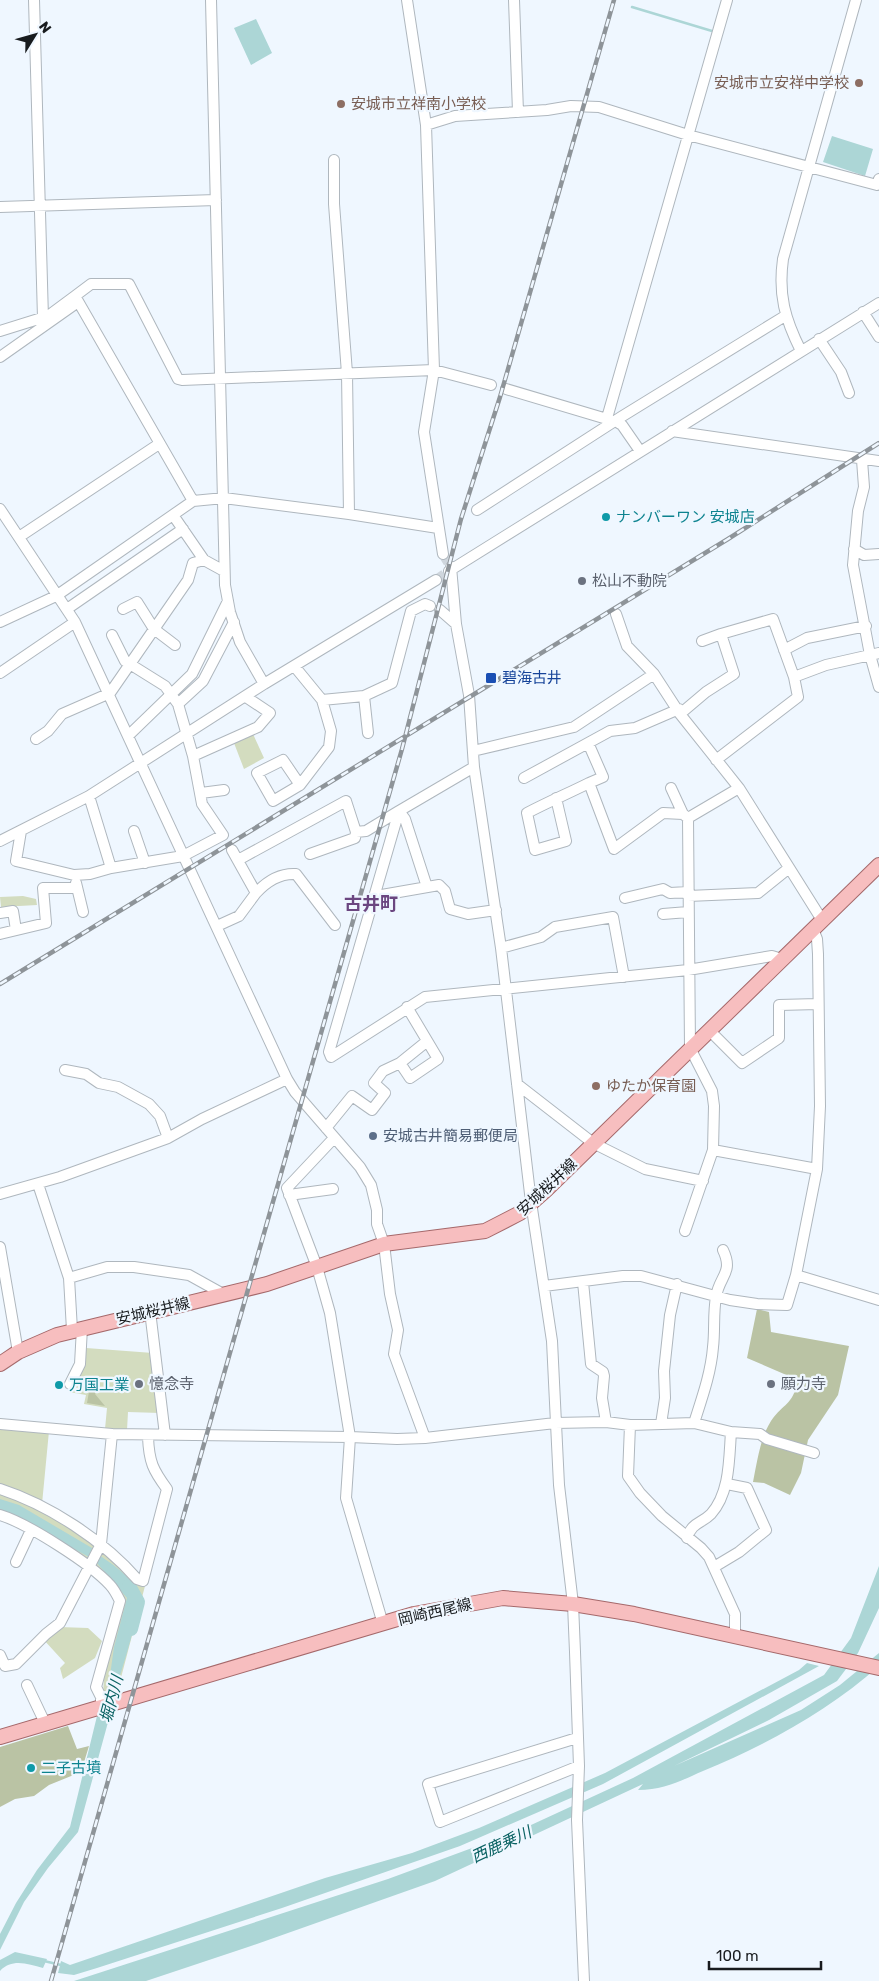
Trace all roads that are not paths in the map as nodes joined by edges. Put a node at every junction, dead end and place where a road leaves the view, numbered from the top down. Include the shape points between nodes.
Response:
1 (34, 0) edge
2 (211, 0) edge
3 (407, 0) edge
4 (514, 0) edge
5 (727, 0) edge
6 (856, 0) edge
7 (518, 112) junction
8 (426, 125) junction
9 (688, 135) junction
10 (334, 160) dead end
11 (808, 167) junction
12 (879, 179) edge
13 (216, 200) junction
14 (41, 206) junction
15 (0, 207) edge
16 (76, 299) junction
17 (879, 303) edge
18 (863, 312) junction
19 (785, 316) junction
20 (43, 318) junction
21 (0, 331) edge
22 (879, 337) edge
23 (819, 339) junction
24 (800, 351) junction
25 (0, 357) edge
26 (434, 370) junction
27 (347, 373) junction
28 (220, 379) junction
29 (491, 386) dead end
30 (506, 389) dead end
31 (849, 393) dead end
32 (612, 420) junction
33 (672, 431) junction
34 (159, 444) junction
35 (640, 451) junction
36 (862, 460) junction
37 (879, 461) edge
38 (224, 498) junction
39 (193, 501) junction
40 (0, 509) edge
41 (477, 510) dead end
42 (349, 514) junction
43 (174, 515) junction
44 (438, 528) junction
45 (183, 529) junction
46 (19, 537) junction
47 (854, 549) junction
48 (444, 554) tunnel mouth
49 (879, 554) edge
50 (204, 560) junction
51 (224, 571) junction
52 (436, 580) tunnel mouth
53 (56, 596) junction
54 (228, 601) junction
55 (67, 609) junction
56 (123, 609) dead end
57 (616, 614) dead end
58 (0, 622) edge
59 (75, 622) junction
60 (234, 622) junction
61 (456, 624) junction
62 (866, 626) junction
63 (154, 629) junction
64 (721, 634) junction
65 (112, 635) dead end
66 (702, 641) dead end
67 (175, 645) dead end
68 (784, 650) junction
69 (874, 654) edge
70 (130, 666) junction
71 (295, 667) junction
72 (0, 673) edge
73 (654, 674) junction
74 (794, 677) junction
75 (264, 684) junction
76 (879, 686) edge
77 (110, 693) junction
78 (170, 693) junction
79 (364, 696) junction
80 (246, 697) junction
81 (322, 700) junction
82 (178, 704) junction
83 (680, 712) junction
84 (368, 733) dead end
85 (188, 734) junction
86 (129, 735) junction
87 (36, 739) dead end
88 (589, 745) junction
89 (474, 751) junction
90 (193, 756) junction
91 (716, 760) junction
92 (141, 764) junction
93 (474, 767) junction
94 (524, 778) dead end
95 (590, 783) junction
96 (300, 784) dead end
97 (671, 788) dead end
98 (739, 788) junction
99 (224, 790) dead end
100 (200, 793) junction
101 (89, 796) junction
102 (556, 798) junction
103 (399, 811) junction
104 (686, 816) junction
105 (134, 831) dead end
106 (21, 832) junction
107 (356, 832) junction
108 (0, 841) edge
109 (232, 850) dead end
110 (310, 854) dead end
111 (183, 856) junction
112 (238, 860) junction
113 (145, 863) junction
114 (879, 865) edge
115 (111, 868) junction
116 (790, 868) junction
117 (74, 875) junction
118 (427, 887) junction
119 (77, 888) junction
120 (256, 893) junction
121 (688, 894) junction
122 (376, 896) junction
123 (624, 898) dead end
124 (496, 910) junction
125 (83, 912) dead end
126 (688, 912) junction
127 (0, 913) edge
128 (663, 914) dead end
129 (818, 924) junction
130 (334, 925) dead end
131 (217, 926) junction
132 (16, 930) junction
133 (0, 934) edge
134 (501, 948) junction
135 (782, 959) junction
136 (688, 970) junction
137 (624, 977) junction
138 (506, 990) junction
139 (818, 1004) junction
140 (407, 1007) junction
141 (709, 1030) junction
142 (426, 1042) junction
143 (690, 1048) junction
144 (400, 1064) junction
145 (65, 1070) dead end
146 (287, 1079) junction
147 (517, 1084) junction
148 (326, 1128) junction
149 (168, 1138) junction
150 (334, 1138) junction
151 (593, 1143) junction
152 (713, 1150) junction
153 (817, 1169) junction
154 (703, 1181) junction
155 (38, 1184) junction
156 (333, 1189) dead end
157 (0, 1194) edge
158 (289, 1195) junction
159 (531, 1202) junction
160 (685, 1231) dead end
161 (384, 1244) junction
162 (0, 1247) edge
163 (723, 1250) dead end
164 (317, 1267) junction
165 (796, 1275) junction
166 (69, 1278) junction
167 (583, 1282) junction
168 (677, 1284) junction
169 (544, 1286) junction
170 (225, 1294) junction
171 (716, 1295) junction
172 (879, 1300) edge
173 (150, 1311) junction
174 (77, 1329) junction
175 (18, 1352) junction
176 (0, 1364) edge
177 (70, 1384) dead end
178 (606, 1422) junction
179 (555, 1423) junction
180 (694, 1423) junction
181 (0, 1424) edge
182 (661, 1424) junction
183 (630, 1425) junction
184 (731, 1432) junction
185 (112, 1434) junction
186 (165, 1435) junction
187 (350, 1436) junction
188 (148, 1437) dead end
189 (425, 1438) junction
190 (814, 1453) dead end
191 (727, 1484) junction
192 (0, 1489) edge
193 (0, 1515) edge
194 (31, 1530) junction
195 (687, 1538) junction
196 (101, 1544) junction
197 (16, 1562) dead end
198 (90, 1566) junction
199 (714, 1567) junction
200 (573, 1604) junction
201 (383, 1624) junction
202 (735, 1637) junction
203 (0, 1655) edge
204 (879, 1668) edge
205 (27, 1685) dead end
206 (108, 1705) junction
207 (45, 1723) junction
208 (0, 1737) edge
209 (576, 1738) junction
210 (579, 1766) junction
211 (584, 1981) edge

1 - 14 street
2 - 13 street
3 - 8 street
4 - 7 street
5 - 9 street
6 - 11 street
7 - 8 street via 455,116
7 - 9 street via 572,106 599,107
8 - 26 street
9 - 11 street
9 - 32 street
10 - 27 street via 334,204
11 - 12 street via 877,185
11 - 19 street via 780,276
13 - 14 street
13 - 28 street
14 - 15 street
14 - 20 street
16 - 20 street
16 - 25 street
16 - 28 street via 91,284 129,284 178,379
16 - 34 street
17 - 18 street
18 - 22 street
18 - 23 street
19 - 24 street
19 - 32 street
20 - 21 street
23 - 24 street
23 - 31 street via 839,368
24 - 33 street
26 - 27 street
26 - 29 street
26 - 44 street via 424,432
27 - 28 street
27 - 42 street
28 - 38 street
30 - 32 street
32 - 35 street via 622,424
32 - 41 street
33 - 35 street
33 - 36 street via 828,452
34 - 39 street
34 - 46 street
35 - 61 street via 451,569
36 - 37 street
36 - 47 street via 864,488
38 - 39 street
38 - 42 street
38 - 51 street
39 - 43 street
40 - 46 street
42 - 44 street
43 - 45 street
43 - 53 street
44 - 48 street
45 - 50 street
45 - 55 street
46 - 53 street
47 - 49 street via 864,555
47 - 62 street
50 - 51 street
50 - 63 street via 193,563 188,580
51 - 54 street
52 - 71 street
53 - 55 street
53 - 58 street
54 - 60 street
54 - 78 street via 192,674
55 - 59 street
56 - 63 street via 138,602
57 - 73 street via 627,646
59 - 72 street
59 - 77 street
60 - 75 street via 240,642
60 - 82 street via 203,681
61 - 79 street via 424,604 411,611 392,683
61 - 89 street via 469,695
62 - 68 street via 807,638
62 - 69 street
63 - 67 street
63 - 70 street
64 - 66 street
64 - 68 street via 773,619
64 - 83 street via 734,674
65 - 70 street
68 - 74 street
69 - 74 street via 826,665
69 - 76 street
70 - 77 street
70 - 78 street via 165,686
71 - 75 street
71 - 81 street
73 - 83 street
73 - 89 street via 574,727
74 - 91 street via 798,697
75 - 80 street
77 - 86 street
77 - 87 street via 62,714 48,731
78 - 82 street
78 - 86 street
79 - 81 street
79 - 84 street
80 - 85 street
80 - 90 street via 270,713 258,727
81 - 96 street via 331,730 329,747
82 - 85 street
83 - 88 street via 635,728 610,731
83 - 91 street
85 - 90 street
85 - 92 street
86 - 92 street
88 - 94 street
88 - 95 street via 603,777
89 - 93 street
90 - 100 street
91 - 98 street
92 - 101 street
92 - 111 street
93 - 103 street
93 - 124 street
95 - 102 street
95 - 104 street via 614,848 663,813
97 - 104 street
98 - 104 street
98 - 116 street
99 - 100 street
100 - 111 street via 202,804 223,835
101 - 106 street
101 - 115 street
102 - 102 street via 528,813 535,850 566,841
103 - 107 street via 366,831
103 - 118 street via 405,818
103 - 122 street
104 - 121 street
105 - 113 street
106 - 108 street
106 - 117 street via 16,861
107 - 110 street via 355,838
107 - 112 street via 346,801
109 - 112 street
111 - 113 street
111 - 131 street
112 - 120 street
113 - 115 street
114 - 129 main road, 安城桜井線
115 - 117 street
116 - 121 street via 758,893
116 - 129 street
117 - 119 street
118 - 122 street
118 - 124 street via 439,885 445,891 450,909 468,914
119 - 125 street
119 - 132 street via 43,888 46,923
120 - 130 street via 264,884 284,874 296,874
120 - 131 street via 239,916
121 - 123 street via 670,894 663,889
121 - 126 street
122 - 140 street via 329,1055 334,1057
124 - 134 street
126 - 128 street
126 - 136 street
127 - 132 street via 13,911
129 - 135 main road, 安城桜井線
129 - 139 street
131 - 146 street
132 - 133 street
134 - 137 street via 541,937 555,927 613,916
134 - 138 street
135 - 136 street via 772,956
135 - 141 main road, 安城桜井線
136 - 137 street
136 - 143 street
137 - 138 street
138 - 140 street via 425,997
138 - 147 street
139 - 141 street via 779,1005 779,1038 742,1063
139 - 153 street via 820,1106
140 - 142 street
141 - 143 main road, 安城桜井線
142 - 144 street
142 - 144 street via 438,1059 410,1078
143 - 151 main road, 安城桜井線
143 - 152 street via 712,1091
144 - 148 street via 383,1071 374,1083 385,1093 372,1110 352,1096
145 - 149 street via 86,1074 99,1083 118,1087 149,1104 160,1116
146 - 148 street
146 - 149 street
147 - 151 street
147 - 159 street
148 - 150 street
149 - 155 street
150 - 158 street via 287,1188
150 - 161 street via 371,1185 377,1224
151 - 154 street via 645,1169
151 - 159 main road, 安城桜井線
152 - 153 street
152 - 154 street
153 - 165 street
154 - 160 street
155 - 157 street
155 - 166 street
156 - 158 street
158 - 164 street
159 - 161 main road, 安城桜井線 via 512,1218 485,1231
159 - 169 street
161 - 164 main road, 安城桜井線
161 - 189 street via 398,1330 394,1354
162 - 175 street
163 - 171 street via 728,1269
164 - 170 main road, 安城桜井線
164 - 187 street via 330,1313
165 - 171 street via 787,1305 757,1304
165 - 172 street
166 - 170 street via 107,1267 134,1267 189,1276
166 - 174 street
167 - 168 street via 641,1276
167 - 169 street
167 - 178 street via 591,1364 604,1376 602,1398
168 - 171 street
168 - 182 street via 670,1315
169 - 179 street via 557,1400
170 - 173 main road, 安城桜井線
171 - 180 street via 713,1348 705,1390
173 - 174 main road, 安城桜井線
173 - 186 street
174 - 175 main road, 安城桜井線
174 - 177 street via 83,1344 80,1364
175 - 176 main road, 安城桜井線
178 - 179 street
178 - 183 street
179 - 189 street
179 - 200 street
180 - 182 street
180 - 184 street
181 - 185 street
182 - 183 street
183 - 195 street via 628,1476 640,1493
184 - 190 street via 760,1434
184 - 191 street
185 - 186 street
185 - 196 street
186 - 187 street
187 - 189 street
187 - 201 street via 346,1498
188 - 196 street via 152,1467 167,1489 143,1581
191 - 195 street via 710,1515 690,1528
191 - 199 street via 747,1488 766,1530
192 - 196 street via 40,1506
193 - 194 street
194 - 197 street
194 - 198 street
195 - 199 street via 701,1548
196 - 198 street
198 - 203 street via 60,1624 16,1664 5,1666
198 - 206 street via 112,1586 120,1601 96,1687
199 - 202 street via 735,1614
200 - 201 main road, 岡崎西尾線 via 502,1598 414,1614
200 - 202 main road, 岡崎西尾線
200 - 209 street
201 - 206 main road, 岡崎西尾線
202 - 204 main road, 岡崎西尾線
205 - 207 street
206 - 207 main road, 岡崎西尾線
207 - 208 main road, 岡崎西尾線
209 - 210 street
209 - 210 street via 428,1784 440,1822
210 - 211 street via 577,1820

